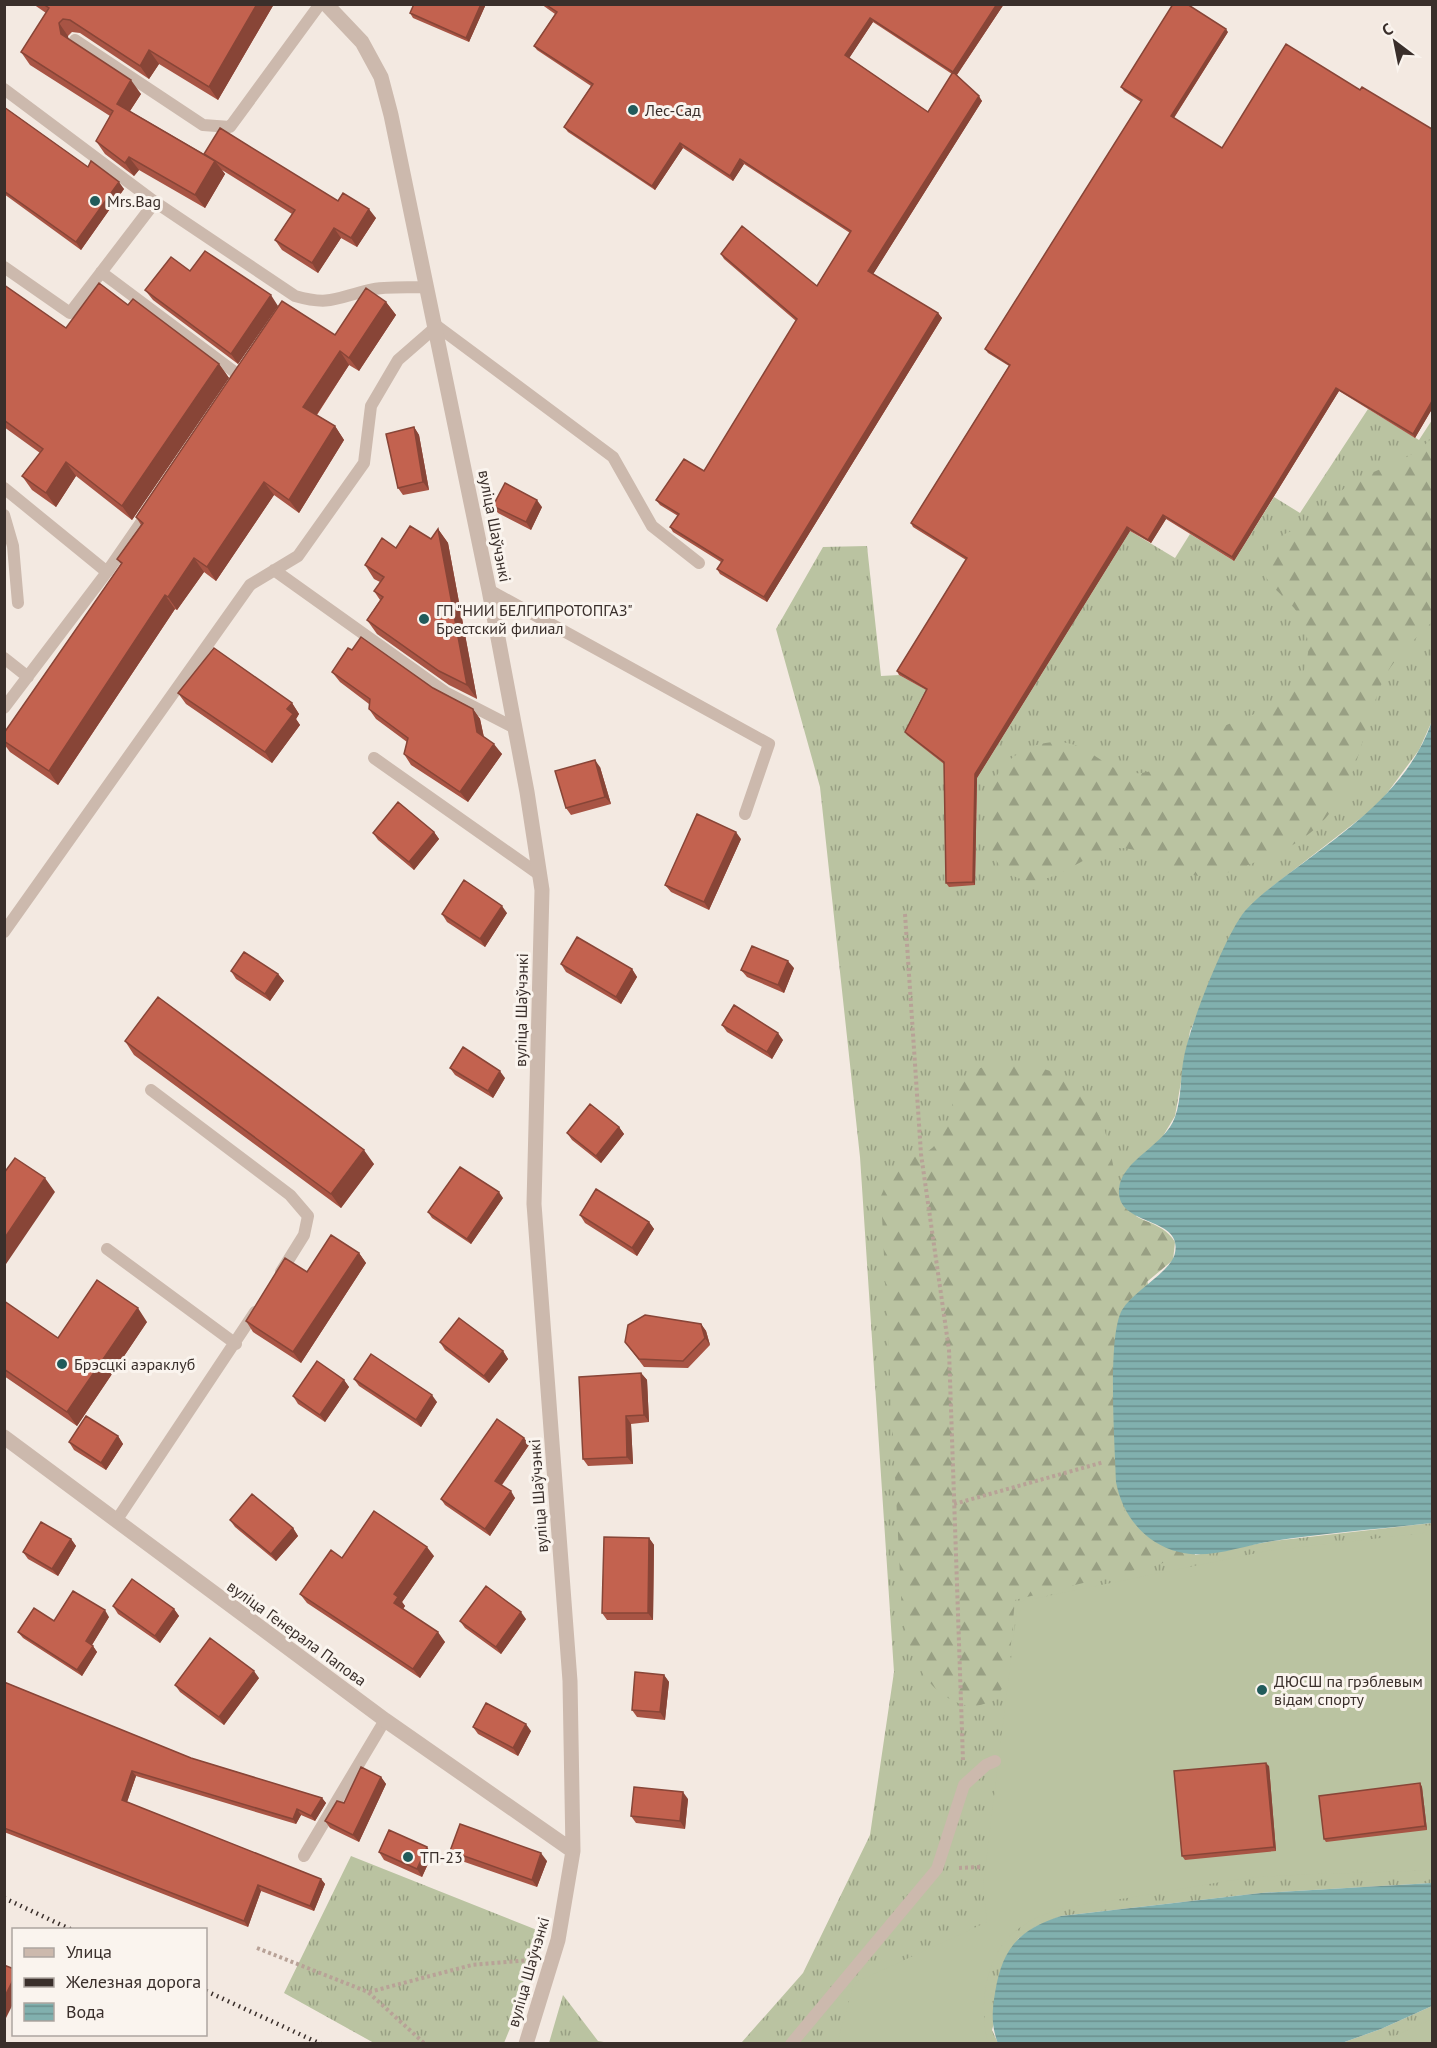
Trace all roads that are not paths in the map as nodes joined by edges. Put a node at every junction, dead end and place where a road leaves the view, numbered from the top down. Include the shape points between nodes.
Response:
1 (320, 4) edge
2 (326, 4) edge
3 (75, 40) edge
4 (4, 89) edge
5 (155, 202) junction
6 (4, 267) edge
7 (102, 272) junction
8 (427, 287) junction
9 (437, 326) junction
10 (240, 377) edge
11 (4, 488) edge
12 (154, 504) edge
13 (4, 515) edge
14 (699, 563) dead end
15 (274, 570) junction
16 (107, 572) junction
17 (489, 590) junction
18 (18, 603) dead end
19 (4, 658) edge
20 (28, 677) junction
21 (4, 708) edge
22 (515, 728) junction
23 (374, 758) dead end
24 (745, 814) dead end
25 (540, 875) junction
26 (4, 932) edge
27 (151, 1090) dead end
28 (107, 1249) dead end
29 (273, 1284) edge
30 (261, 1304) edge
31 (236, 1344) junction
32 (4, 1437) edge
33 (116, 1521) junction
34 (385, 1720) junction
35 (995, 1761) dead end
36 (573, 1851) junction
37 (304, 1856) dead end
38 (526, 2043) edge
39 (791, 2043) edge

1 - 3 lane via 231,127 203,126
2 - 8 street, вуліца Шаўчэнкі via 362,42 381,77
4 - 5 lane
5 - 7 lane
5 - 8 lane via 292,301 318,303 370,290
6 - 7 lane via 70,313
7 - 10 lane
8 - 9 street, вуліца Шаўчэнкі
9 - 14 lane via 613,457 652,526
9 - 15 lane via 398,360 371,406 364,463 298,556
9 - 17 street, вуліца Шаўчэнкі
11 - 16 lane
12 - 16 lane
13 - 18 lane via 13,546
15 - 22 lane via 445,692
15 - 26 lane via 250,585
16 - 20 lane
17 - 22 street, вуліца Шаўчэнкі
17 - 24 lane via 770,744
19 - 20 lane
20 - 21 lane
22 - 25 street, вуліца Шаўчэнкі
23 - 25 lane
25 - 36 street, вуліца Шаўчэнкі via 534,1204 570,1681
27 - 29 lane via 290,1195 308,1216 304,1235
28 - 31 lane
30 - 31 lane
31 - 33 lane
32 - 33 street, вуліца Генерала Папова
33 - 34 street, вуліца Генерала Папова
34 - 36 street, вуліца Генерала Папова
34 - 37 lane
35 - 39 lane via 964,1785 937,1869
36 - 38 street, вуліца Шаўчэнкі via 558,1940

